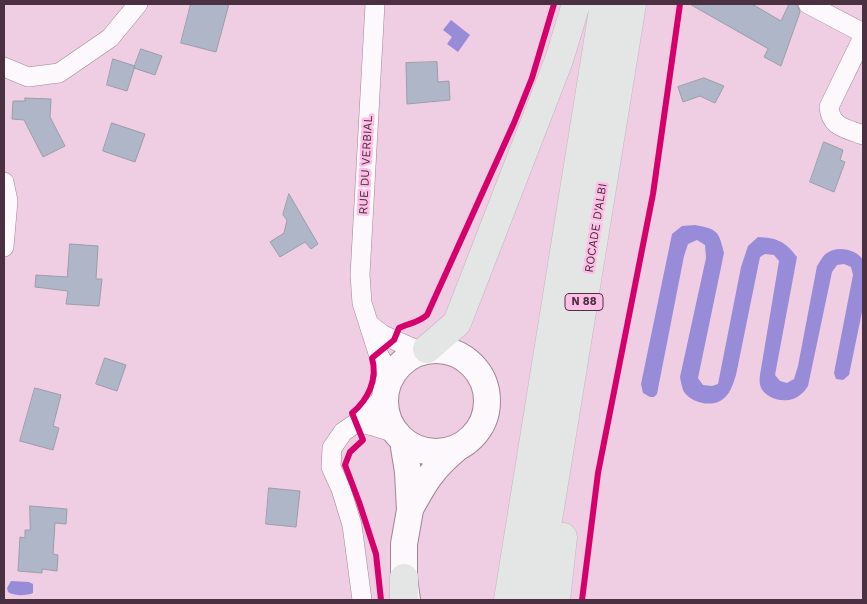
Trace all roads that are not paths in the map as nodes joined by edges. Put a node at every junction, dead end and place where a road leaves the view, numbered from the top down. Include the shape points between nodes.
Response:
1 (138, 4) edge
2 (375, 4) edge
3 (576, 4) edge
4 (604, 4) edge
5 (632, 4) edge
6 (636, 4) edge
7 (808, 4) edge
8 (863, 34) edge
9 (863, 37) edge
10 (4, 66) edge
11 (863, 135) edge
12 (4, 182) edge
13 (4, 247) edge
14 (369, 324) junction
15 (423, 350) junction
16 (386, 388) junction
17 (356, 424) junction
18 (399, 437) junction
19 (456, 449) junction
20 (410, 510) junction
21 (405, 593) edge
22 (362, 600) edge
23 (508, 600) edge
24 (536, 600) edge
25 (556, 600) edge

1 - 10 street via 110,38 59,73 28,77
2 - 14 street, RUE DU VERBIAL via 360,275 362,303
3 - 15 highway via 559,60 457,323
4 - 23 highway, N 88
5 - 24 highway, ROCADE D'ALBI / N 88
6 - 25 highway via 611,238
7 - 8 street
9 - 11 street via 829,107 835,124
12 - 13 street via 8,201
14 - 15 street via 384,335
14 - 16 street, RUE DU VERBIAL via 384,365
15 - 16 main road via 406,358 396,368
15 - 19 main road via 443,349 459,354 473,364 485,386 487,411 481,426 470,440
16 - 17 street
16 - 18 main road via 387,416
17 - 18 street via 373,426
17 - 22 street via 343,432 332,448 331,466 352,525
18 - 19 main road via 428,452
18 - 20 main road via 408,472
19 - 20 main road via 428,477
20 - 21 main road via 404,544

